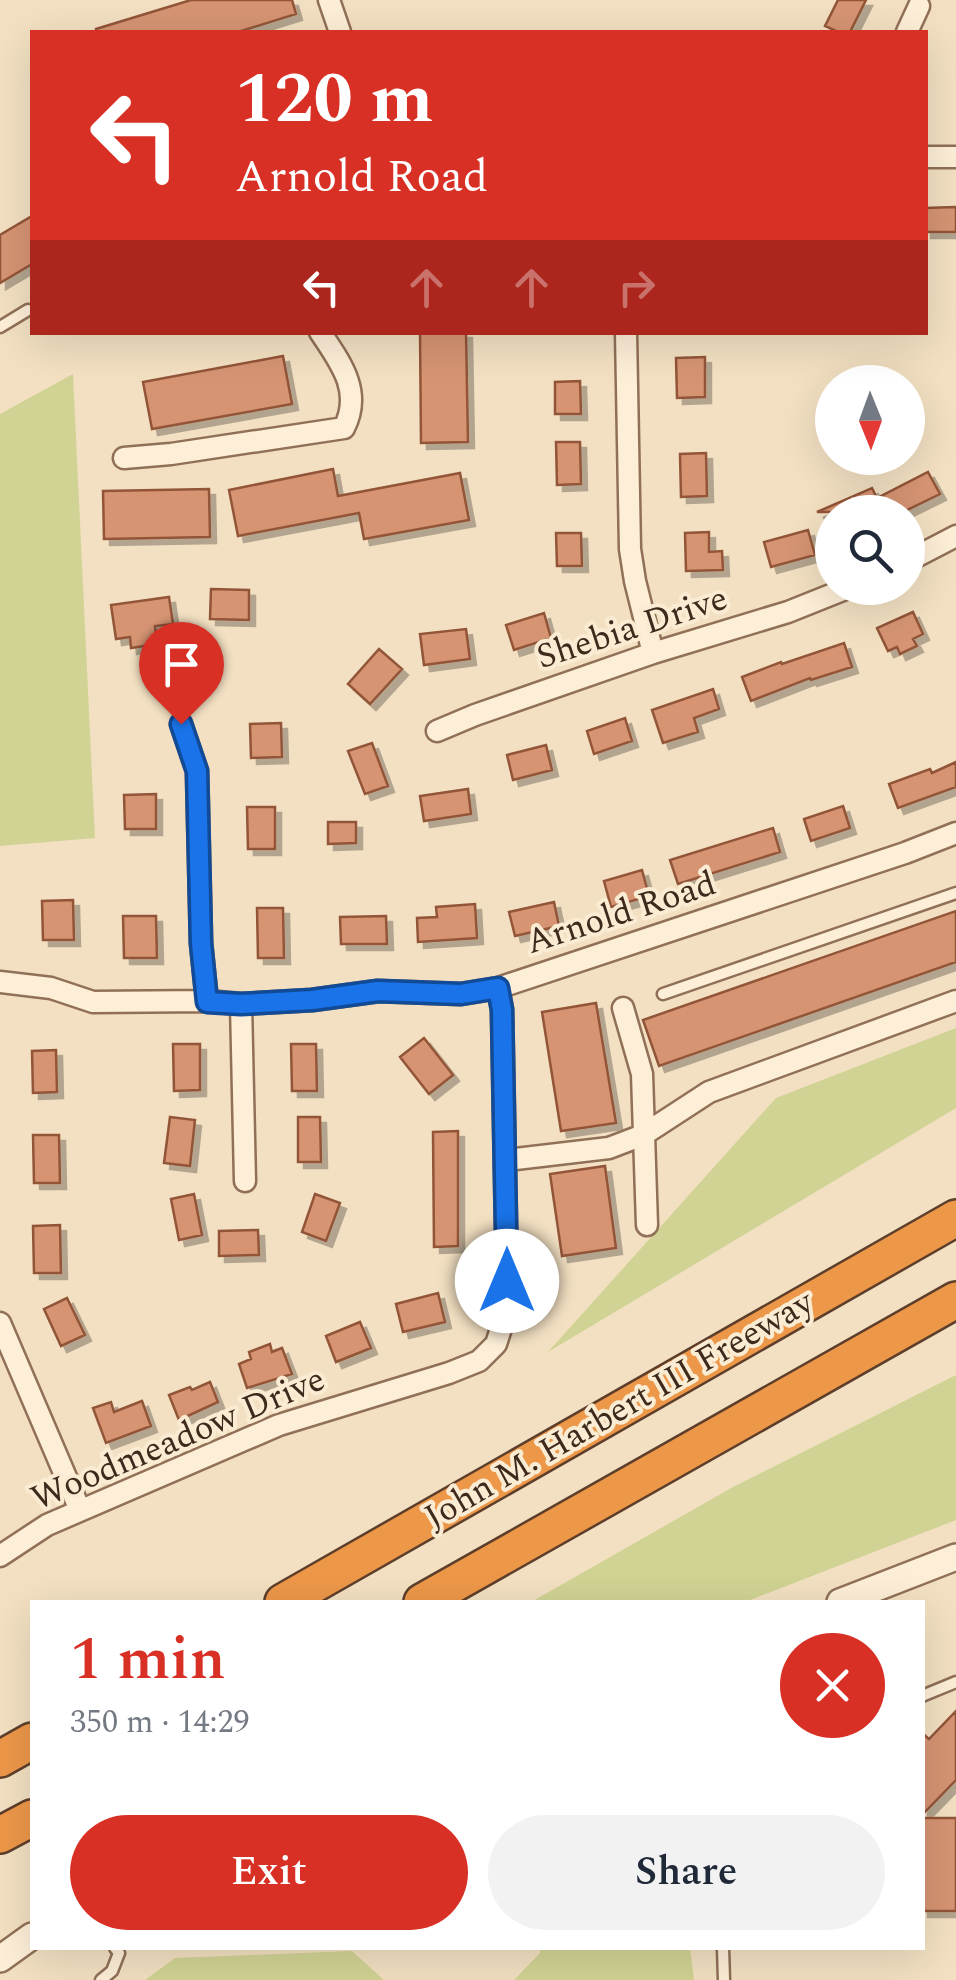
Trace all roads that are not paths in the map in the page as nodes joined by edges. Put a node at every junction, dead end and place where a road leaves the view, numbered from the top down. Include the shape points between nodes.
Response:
1 (329, 0) edge
2 (919, 6) dead end
3 (339, 30) edge
4 (907, 30) edge
5 (928, 157) edge
6 (956, 157) edge
7 (28, 310) dead end
8 (0, 327) edge
9 (322, 335) edge
10 (626, 335) edge
11 (124, 458) dead end
12 (956, 536) edge
13 (925, 552) edge
14 (815, 601) edge
15 (653, 653) junction
16 (181, 724) dead end
17 (437, 732) dead end
18 (956, 833) edge
19 (956, 893) edge
20 (0, 982) edge
21 (498, 988) junction
22 (663, 994) dead end
23 (956, 1001) edge
24 (207, 1002) junction
25 (241, 1004) junction
26 (622, 1008) dead end
27 (643, 1135) junction
28 (506, 1160) junction
29 (245, 1181) dead end
30 (956, 1195) edge
31 (956, 1218) edge
32 (647, 1225) dead end
33 (956, 1300) edge
34 (787, 1313) junction
35 (0, 1324) edge
36 (956, 1328) edge
37 (822, 1376) junction
38 (80, 1510) junction
39 (0, 1556) edge
40 (956, 1557) edge
41 (286, 1600) edge
42 (426, 1600) edge
43 (845, 1600) edge
44 (956, 1682) edge
45 (925, 1695) edge
46 (30, 1742) edge
47 (0, 1759) edge
48 (30, 1819) edge
49 (0, 1836) edge
50 (30, 1937) edge
51 (121, 1950) edge
52 (724, 1950) edge
53 (0, 1959) edge
54 (101, 1980) edge
55 (724, 1980) edge

1 - 3 street
2 - 4 street
5 - 6 street
7 - 8 lane
9 - 11 street via 350,383 344,428
10 - 15 street via 630,549
12 - 13 street
14 - 15 street, Shebia Drive
15 - 17 street, Shebia Drive
16 - 24 street via 197,771
18 - 21 street, Arnold Road
19 - 22 lane
20 - 24 street, Arnold Road via 92,1002
21 - 25 street, Arnold Road
21 - 28 street, Woodmeadow Drive
23 - 27 street via 709,1092
24 - 25 street, Arnold Road
25 - 29 street
26 - 27 street via 642,1074
27 - 28 street via 609,1148
27 - 32 street
28 - 38 street, Woodmeadow Drive via 506,1313 496,1344 479,1361 279,1425
30 - 34 highway
31 - 34 highway, John M. Harbert III Freeway
33 - 37 highway, John M. Harbert III Freeway
34 - 41 highway, John M. Harbert III Freeway
35 - 38 street
36 - 37 highway
37 - 42 highway, John M. Harbert III Freeway
38 - 39 street, Woodmeadow Drive
40 - 43 street
44 - 45 lane
46 - 47 highway
48 - 49 highway
50 - 53 street
51 - 54 lane
52 - 55 lane

